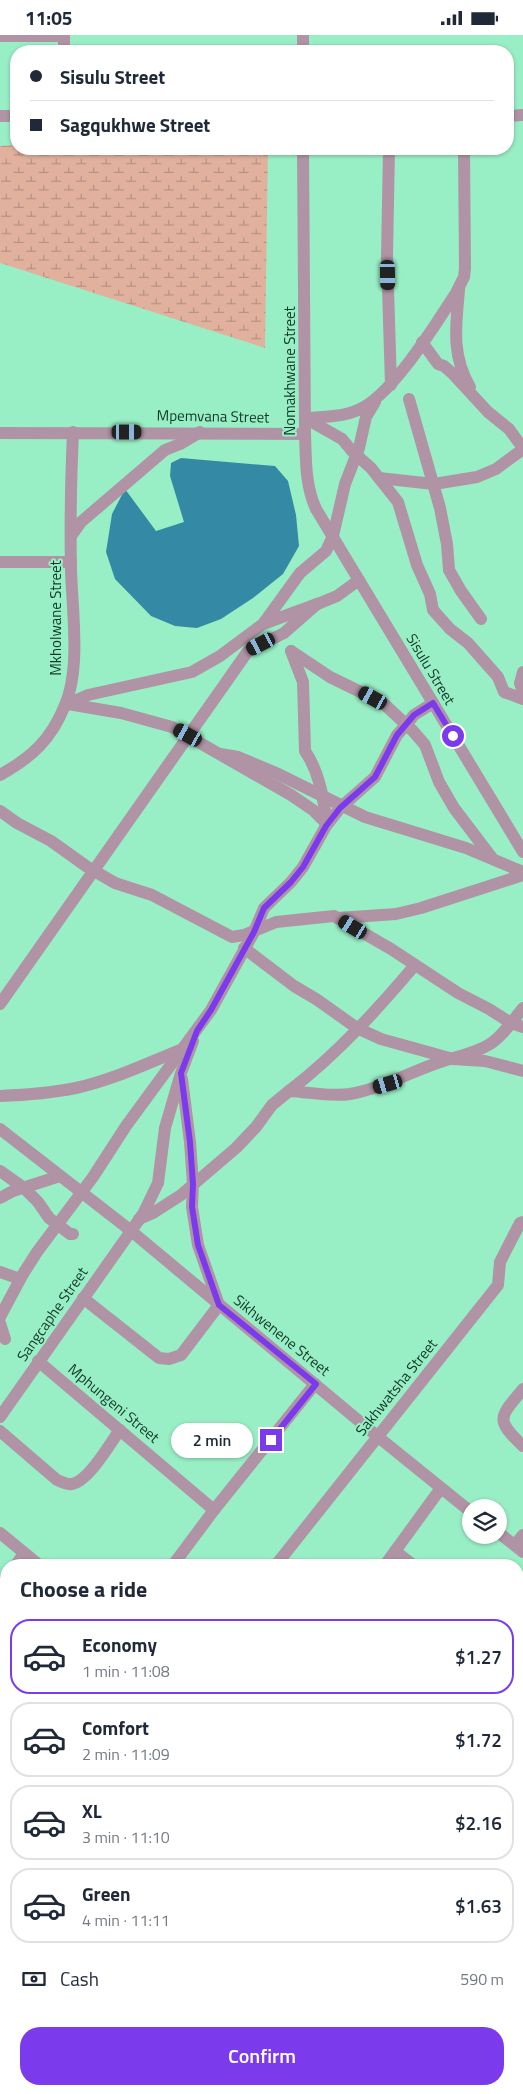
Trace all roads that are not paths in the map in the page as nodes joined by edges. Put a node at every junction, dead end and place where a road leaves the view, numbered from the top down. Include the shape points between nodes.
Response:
1 (64, 35) edge
2 (0, 36) edge
3 (303, 155) edge
4 (389, 155) edge
5 (464, 155) edge
6 (459, 287) junction
7 (422, 342) junction
8 (390, 385) junction
9 (377, 399) junction
10 (409, 399) dead end
11 (476, 399) junction
12 (305, 418) junction
13 (72, 431) junction
14 (200, 432) junction
15 (0, 433) edge
16 (305, 434) junction
17 (523, 448) edge
18 (357, 455) junction
19 (379, 478) junction
20 (434, 484) junction
21 (71, 536) junction
22 (332, 536) junction
23 (71, 561) junction
24 (0, 562) edge
25 (359, 580) junction
26 (317, 604) junction
27 (481, 619) dead end
28 (263, 624) junction
29 (523, 672) edge
30 (523, 692) edge
31 (523, 699) edge
32 (433, 703) junction
33 (67, 704) junction
34 (406, 725) junction
35 (188, 735) junction
36 (220, 754) junction
37 (0, 775) edge
38 (323, 795) junction
39 (342, 806) junction
40 (0, 811) edge
41 (327, 824) junction
42 (523, 852) edge
43 (492, 858) junction
44 (94, 871) junction
45 (523, 874) edge
46 (338, 918) junction
47 (254, 932) junction
48 (244, 948) junction
49 (415, 965) junction
50 (0, 1004) edge
51 (523, 1008) edge
52 (517, 1025) edge
53 (357, 1028) junction
54 (197, 1031) junction
55 (181, 1050) junction
56 (453, 1059) junction
57 (523, 1071) edge
58 (181, 1073) junction
59 (289, 1091) junction
60 (0, 1096) edge
61 (0, 1129) edge
62 (0, 1171) edge
63 (60, 1176) junction
64 (193, 1184) junction
65 (24, 1188) junction
66 (82, 1193) junction
67 (0, 1198) edge
68 (138, 1219) junction
69 (522, 1221) edge
70 (58, 1225) junction
71 (130, 1230) junction
72 (73, 1234) dead end
73 (0, 1272) edge
74 (20, 1279) junction
75 (83, 1298) junction
76 (219, 1305) junction
77 (0, 1317) edge
78 (0, 1323) edge
79 (5, 1339) dead end
80 (38, 1361) junction
81 (316, 1384) junction
82 (523, 1389) edge
83 (0, 1417) edge
84 (120, 1430) junction
85 (0, 1431) edge
86 (377, 1436) junction
87 (523, 1446) edge
88 (441, 1488) junction
89 (462, 1505) edge
90 (214, 1509) junction
91 (0, 1533) edge
92 (523, 1535) edge
93 (507, 1539) edge
94 (519, 1549) edge
95 (395, 1551) junction
96 (24, 1553) junction
97 (20, 1559) edge
98 (32, 1559) edge
99 (177, 1559) edge
100 (281, 1559) edge
101 (389, 1559) edge
102 (405, 1559) edge

1 - 2 street
3 - 12 street, Nomakhwane Street
4 - 8 street
5 - 6 street via 465,269
6 - 7 street
6 - 11 street via 455,343 464,377
7 - 8 street
7 - 11 street via 438,364 452,373
8 - 9 street
9 - 12 street via 338,416
9 - 18 street via 366,417
10 - 20 street
11 - 17 street via 509,429
12 - 16 street, Nomakhwane Street
12 - 18 street via 342,439
13 - 14 street, Mpemvana Street
13 - 15 street, Mpemvana Street
13 - 21 street, Mkholwane Street
14 - 16 street, Mpemvana Street
14 - 21 street via 165,450 81,522
16 - 22 street, Nomakhwane Street via 310,497
17 - 20 street via 496,469 477,477
18 - 19 street
18 - 22 street via 345,484
19 - 20 street
19 - 31 street via 398,501 433,610 498,677 504,692
20 - 27 street via 447,545 448,570
21 - 23 street, Mkholwane Street
22 - 25 street, Nomakhwane Street
22 - 28 street via 326,551 300,573
23 - 24 street
23 - 33 street, Mkholwane Street via 74,672
25 - 26 street via 337,596
25 - 32 street, Sisulu Street
26 - 28 street
26 - 35 street via 284,633 248,651
28 - 33 street via 192,672 88,695
29 - 30 street via 520,683
32 - 34 street via 414,715
32 - 42 street, Sisulu Street
33 - 35 street via 150,719
33 - 37 street, Mkholwane Street via 36,752
34 - 38 street via 382,703 330,677 290,651 303,682 305,751 311,759
34 - 39 street via 397,735 375,777
34 - 43 street via 425,745 439,782 454,808
35 - 36 street
35 - 44 street
36 - 38 street via 238,757
36 - 41 street via 291,795
38 - 39 street
38 - 41 street
39 - 41 street
39 - 43 street via 365,817
40 - 44 street
41 - 47 street via 303,867 264,908
43 - 45 street
44 - 47 street via 115,883 152,895 232,937
44 - 50 street
45 - 46 street via 404,912
46 - 47 street via 276,922
46 - 49 street
47 - 48 street
48 - 53 street via 269,969
48 - 54 street
49 - 52 street
49 - 53 street
51 - 52 street
52 - 56 street via 490,1044
53 - 56 street via 381,1039
53 - 59 street via 322,1066
54 - 55 street
54 - 58 street, Sangcaphe Street
55 - 60 street via 75,1088
55 - 66 street
56 - 57 street via 485,1061
56 - 59 street via 388,1084 356,1092 324,1095
58 - 64 street
58 - 68 street, Sangcaphe Street via 165,1128 158,1183
59 - 64 street via 272,1105 236,1148
61 - 63 street, Sikhwenene Street
62 - 65 street
63 - 65 street
63 - 66 street, Sikhwenene Street
64 - 68 street via 153,1213
64 - 76 street via 192,1207 198,1245
65 - 67 street
65 - 70 street
66 - 70 street
66 - 71 street, Sikhwenene Street
68 - 71 street, Sangcaphe Street
69 - 86 street, Sakhwatsha Street via 500,1262 498,1285
70 - 72 street
70 - 74 street
71 - 75 street, Sangcaphe Street
71 - 76 street, Sikhwenene Street
73 - 74 street
74 - 77 street
75 - 76 street via 159,1358 169,1359 181,1355
75 - 80 street, Sangcaphe Street
76 - 81 street, Sikhwenene Street
78 - 79 street
80 - 83 street, Sangcaphe Street
80 - 84 street, Mphungeni Street
81 - 86 street, Sikhwenene Street
81 - 90 street
82 - 87 street via 506,1409 502,1421 506,1430
84 - 85 street via 87,1474 71,1484 57,1479
84 - 90 street, Mphungeni Street
86 - 88 street, Sikhwenene Street
86 - 100 street, Sakhwatsha Street
88 - 89 street, Sikhwenene Street
88 - 95 street
90 - 99 street
91 - 96 street
92 - 94 street
93 - 94 street
95 - 101 street
95 - 102 street
96 - 97 street
96 - 98 street

